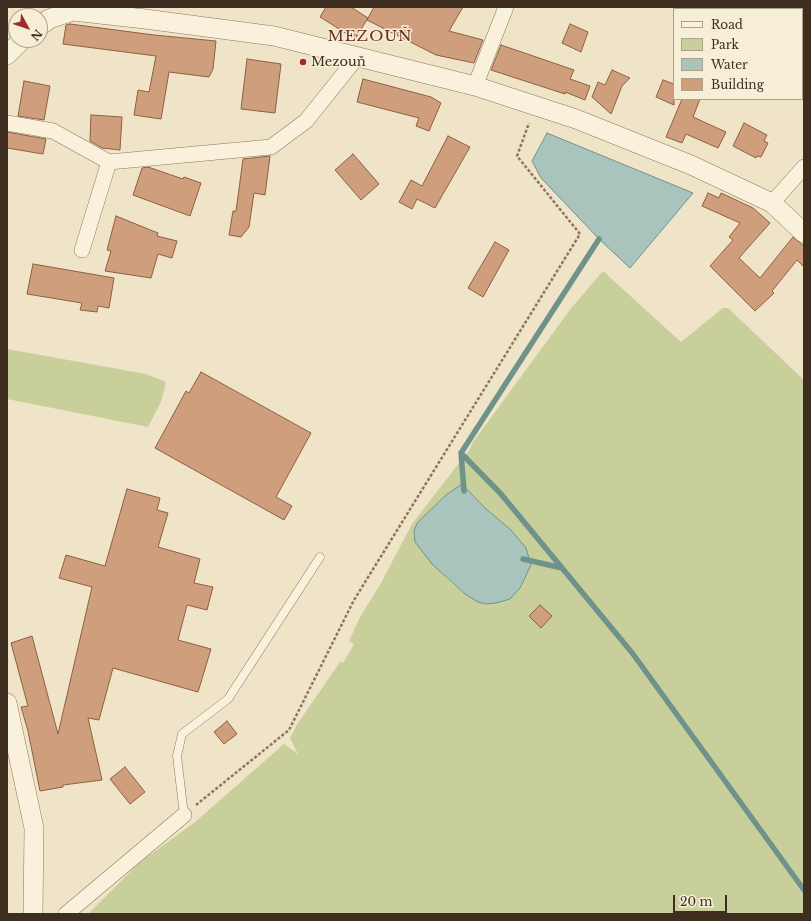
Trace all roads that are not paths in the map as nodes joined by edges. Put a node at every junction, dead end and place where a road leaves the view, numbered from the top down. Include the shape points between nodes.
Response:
1 (506, 7) edge
2 (48, 20) edge
3 (358, 56) junction
4 (475, 86) junction
5 (7, 123) edge
6 (109, 162) junction
7 (804, 167) edge
8 (772, 203) junction
9 (804, 233) edge
10 (82, 250) dead end
11 (320, 556) dead end
12 (7, 703) edge
13 (184, 815) joint
14 (33, 914) edge
15 (66, 914) edge

1 - 4 street
2 - 3 street via 73,11 146,19 274,36
3 - 4 street
3 - 6 street via 306,121 271,147
4 - 8 street via 576,118 691,165
5 - 6 street via 53,131
6 - 10 street
7 - 8 street
8 - 9 street
11 - 13 lane via 228,699 182,734 177,756
12 - 14 street via 34,828
13 - 15 street

